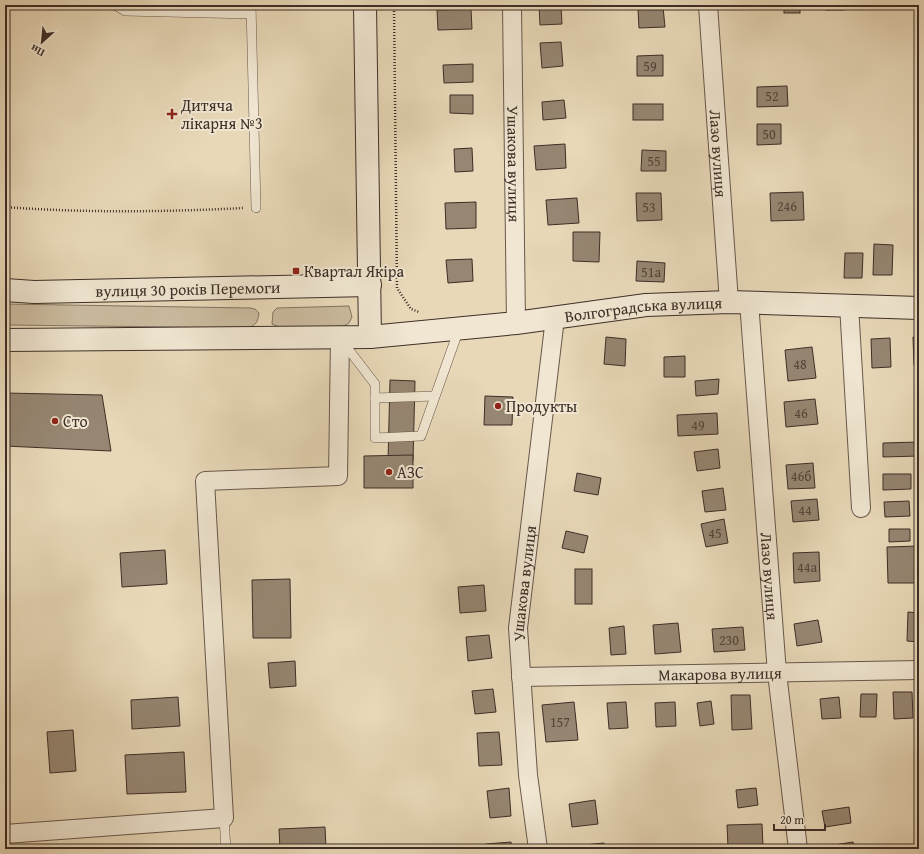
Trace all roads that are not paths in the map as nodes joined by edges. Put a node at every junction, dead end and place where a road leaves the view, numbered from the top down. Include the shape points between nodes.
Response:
1 (115, 5) edge
2 (365, 5) edge
3 (512, 5) edge
4 (708, 5) edge
5 (251, 10) edge
6 (256, 208) road end
7 (370, 285) junction
8 (5, 290) edge
9 (739, 302) junction
10 (849, 305) junction
11 (919, 308) edge
12 (555, 318) junction
13 (516, 323) junction
14 (460, 328) junction
15 (370, 336) junction
16 (340, 338) junction
17 (5, 340) edge
18 (435, 396) junction
19 (375, 398) junction
20 (861, 508) dead end
21 (919, 670) edge
22 (777, 673) junction
23 (521, 678) junction
24 (224, 818) junction
25 (5, 834) edge
26 (226, 849) edge
27 (538, 849) edge
28 (798, 849) edge

1 - 5 lane via 125,11
2 - 7 street
3 - 13 street, Ушакова вулиця
4 - 9 street, Лазо вулиця
5 - 6 lane
7 - 8 street, вулиця 30 років Перемоги via 34,292
7 - 15 street
9 - 10 street, Волгоградська вулиця
9 - 12 street, Волгоградська вулиця via 646,305
9 - 22 street, Лазо вулиця
10 - 11 street, Волгоградська вулиця
10 - 20 street
12 - 13 street, Волгоградська вулиця
12 - 23 street, Ушакова вулиця via 518,628
13 - 14 street, Волгоградська вулиця
14 - 15 street, Волгоградська вулиця
14 - 18 lane
15 - 16 street
16 - 17 street
16 - 19 lane via 375,384
16 - 24 street via 338,476 205,481
18 - 19 lane
18 - 19 lane via 421,436 376,438
21 - 22 street, Макарова вулиця
22 - 23 street, Макарова вулиця
22 - 28 street, Лазо вулиця
23 - 27 street, Ушакова вулиця via 528,775
24 - 25 street
24 - 26 lane

